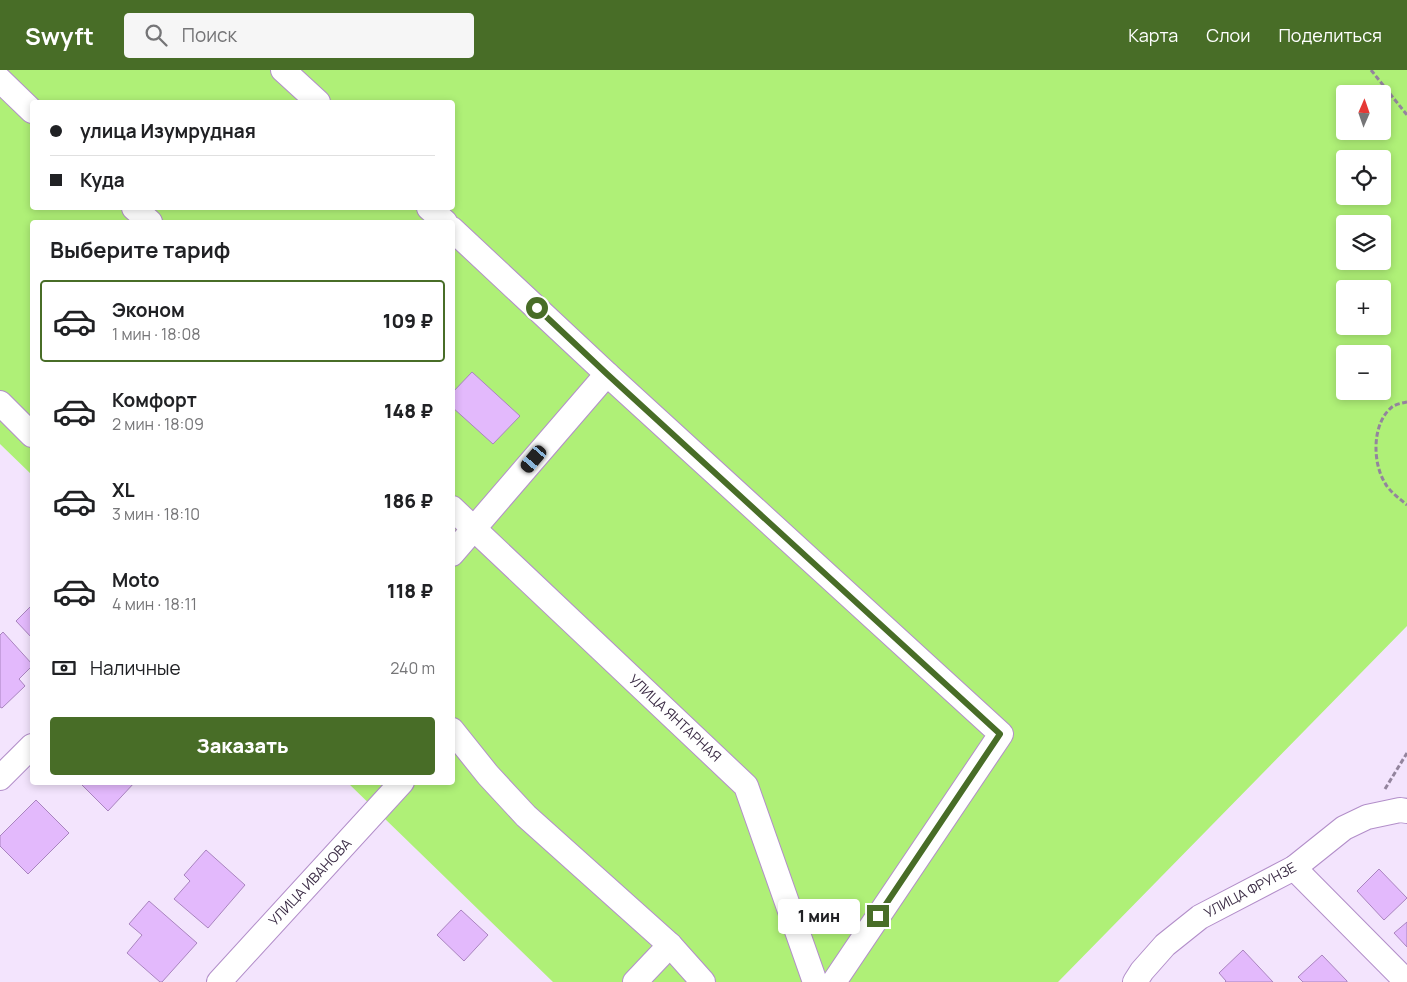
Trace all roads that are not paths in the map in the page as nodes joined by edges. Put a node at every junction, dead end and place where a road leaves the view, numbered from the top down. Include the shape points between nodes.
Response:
1 (283, 70) edge
2 (0, 80) edge
3 (316, 100) edge
4 (30, 109) edge
5 (136, 210) edge
6 (431, 210) edge
7 (148, 220) edge
8 (443, 220) edge
9 (455, 232) edge
10 (607, 374) junction
11 (0, 403) edge
12 (30, 433) edge
13 (455, 511) edge
14 (474, 529) junction
15 (455, 551) edge
16 (455, 734) edge
17 (30, 748) edge
18 (0, 778) edge
19 (399, 785) edge
20 (1407, 811) edge
21 (1294, 868) junction
22 (670, 945) junction
23 (219, 982) edge
24 (635, 982) edge
25 (703, 982) edge
26 (815, 982) edge
27 (834, 982) edge
28 (1135, 982) edge
29 (1407, 982) edge

1 - 3 street
2 - 4 street
5 - 7 street
6 - 8 street
9 - 10 street
10 - 14 street
10 - 27 street via 1000,734
11 - 12 street
13 - 14 street, УЛИЦА ЯНТАРНАЯ
14 - 15 street
14 - 26 street, УЛИЦА ЯНТАРНАЯ via 746,786
16 - 22 street via 526,816
17 - 18 street
19 - 23 street, УЛИЦА ИВАНОВА
20 - 21 street, УЛИЦА ФРУНЗЕ via 1367,817 1344,828
21 - 28 street, УЛИЦА ФРУНЗЕ via 1200,917 1165,945
21 - 29 street
22 - 24 street
22 - 25 street

